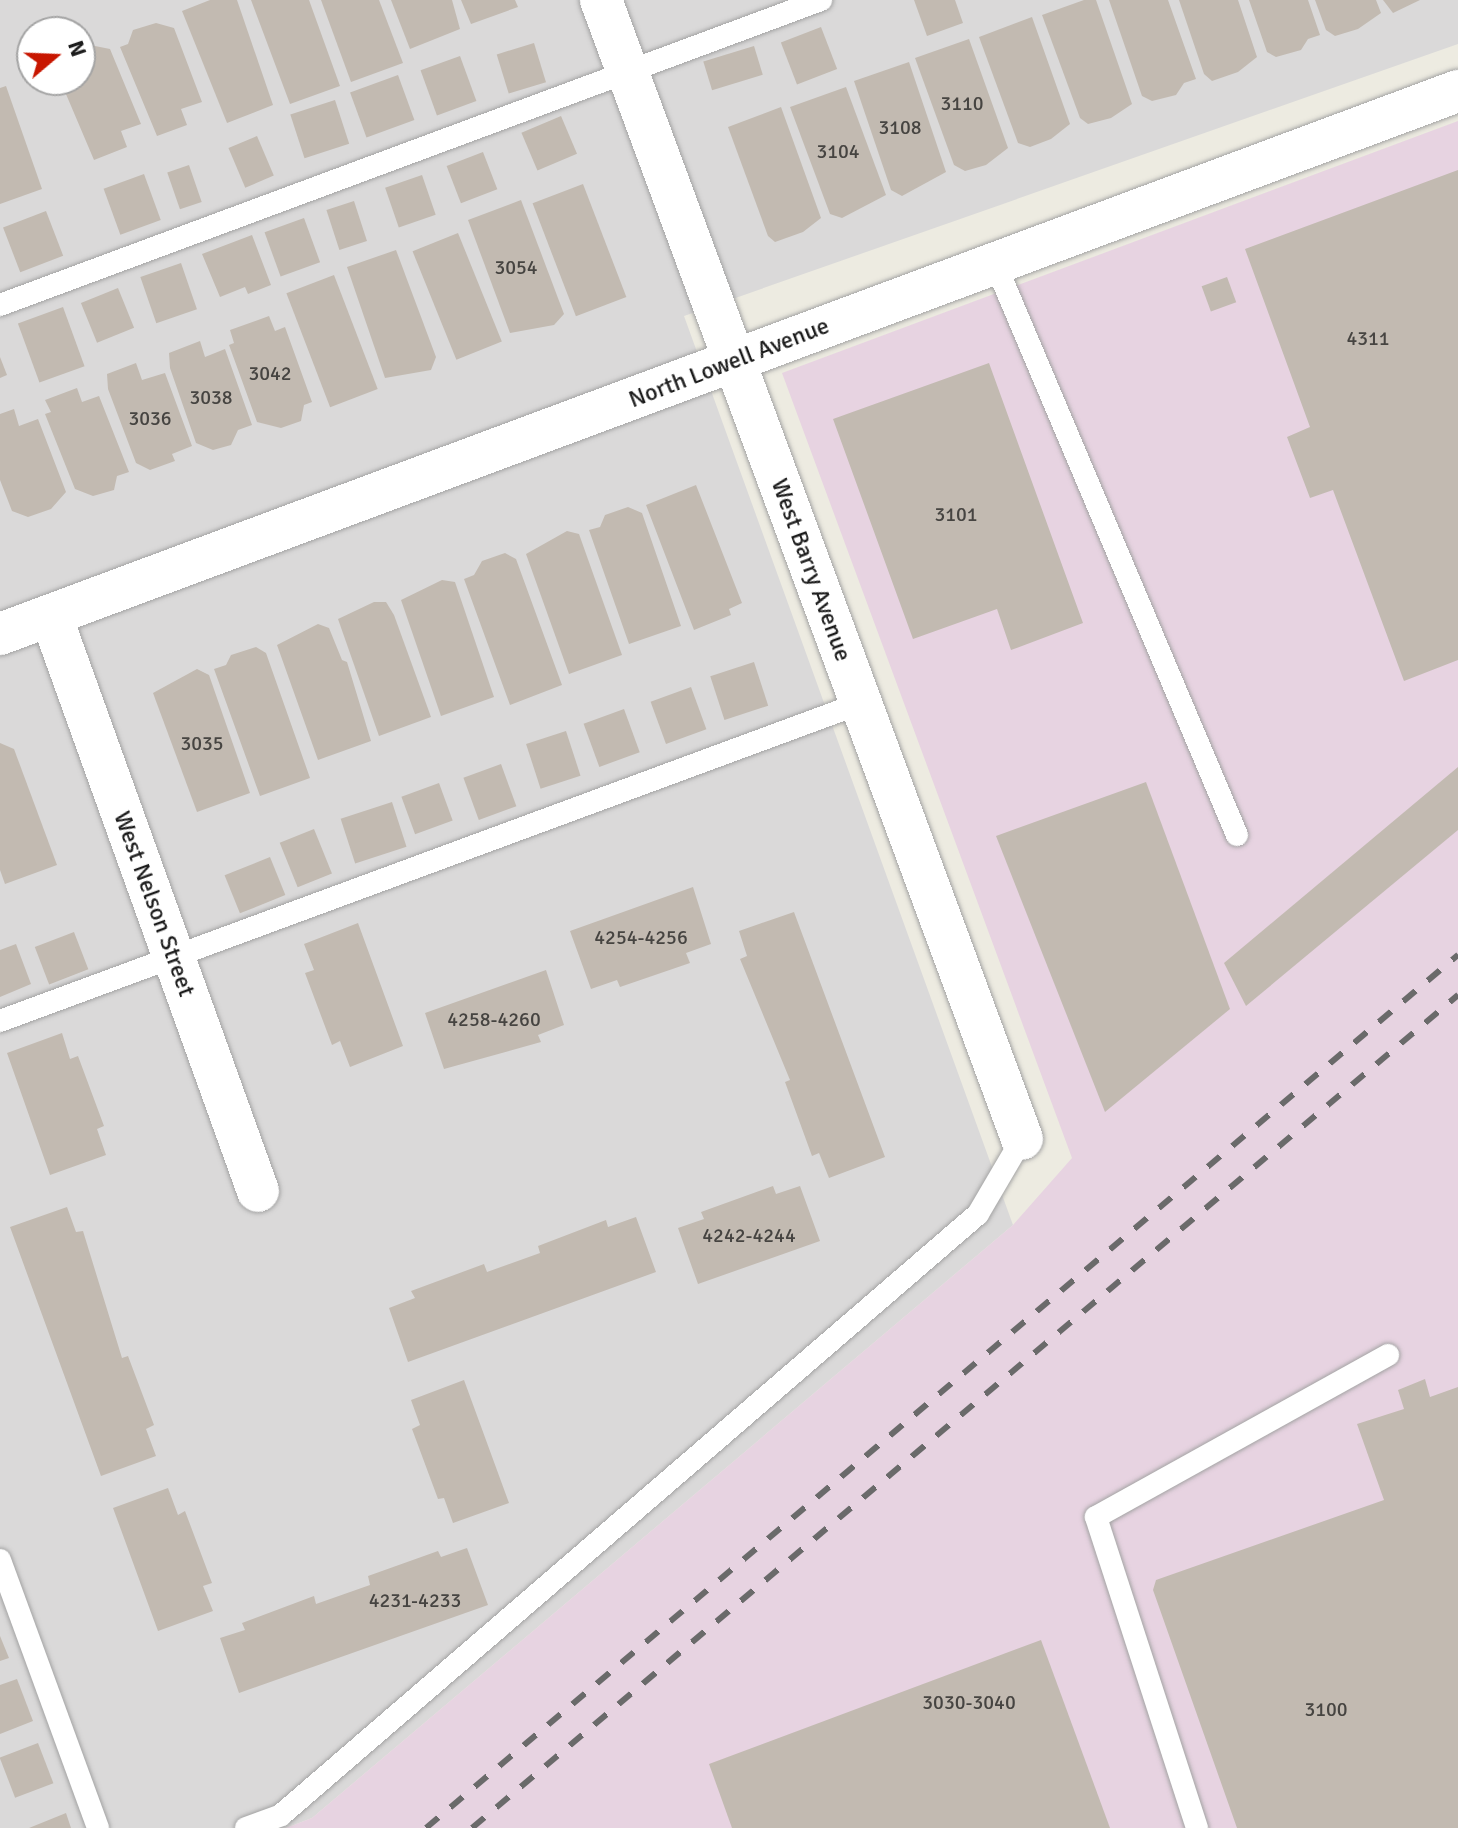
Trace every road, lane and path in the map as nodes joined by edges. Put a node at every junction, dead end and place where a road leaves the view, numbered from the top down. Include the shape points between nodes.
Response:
1 (601, 0) edge
2 (821, 0) edge
3 (627, 72) junction
4 (1458, 91) edge
5 (995, 263) junction
6 (0, 305) edge
7 (734, 361) junction
8 (51, 616) junction
9 (0, 634) edge
10 (861, 703) junction
11 (1237, 835) dead end
12 (173, 956) junction
13 (0, 1021) edge
14 (1022, 1139) joint
15 (258, 1191) dead end
16 (1388, 1355) dead end
17 (0, 1560) edge
18 (98, 1828) edge
19 (246, 1828) edge
20 (1197, 1828) edge

1 - 3 street, West Barry Avenue
2 - 3 lane
3 - 6 lane
3 - 7 street, West Barry Avenue
4 - 5 street, North Lowell Avenue
5 - 7 street, North Lowell Avenue
5 - 11 lane
7 - 8 street, North Lowell Avenue
7 - 10 street, West Barry Avenue
8 - 9 street, North Lowell Avenue
8 - 12 street, West Nelson Street
10 - 12 lane
10 - 14 street, West Barry Avenue
12 - 13 lane
12 - 15 street, West Nelson Street
14 - 19 lane via 978,1214 281,1815
16 - 20 lane via 1096,1517
17 - 18 lane

